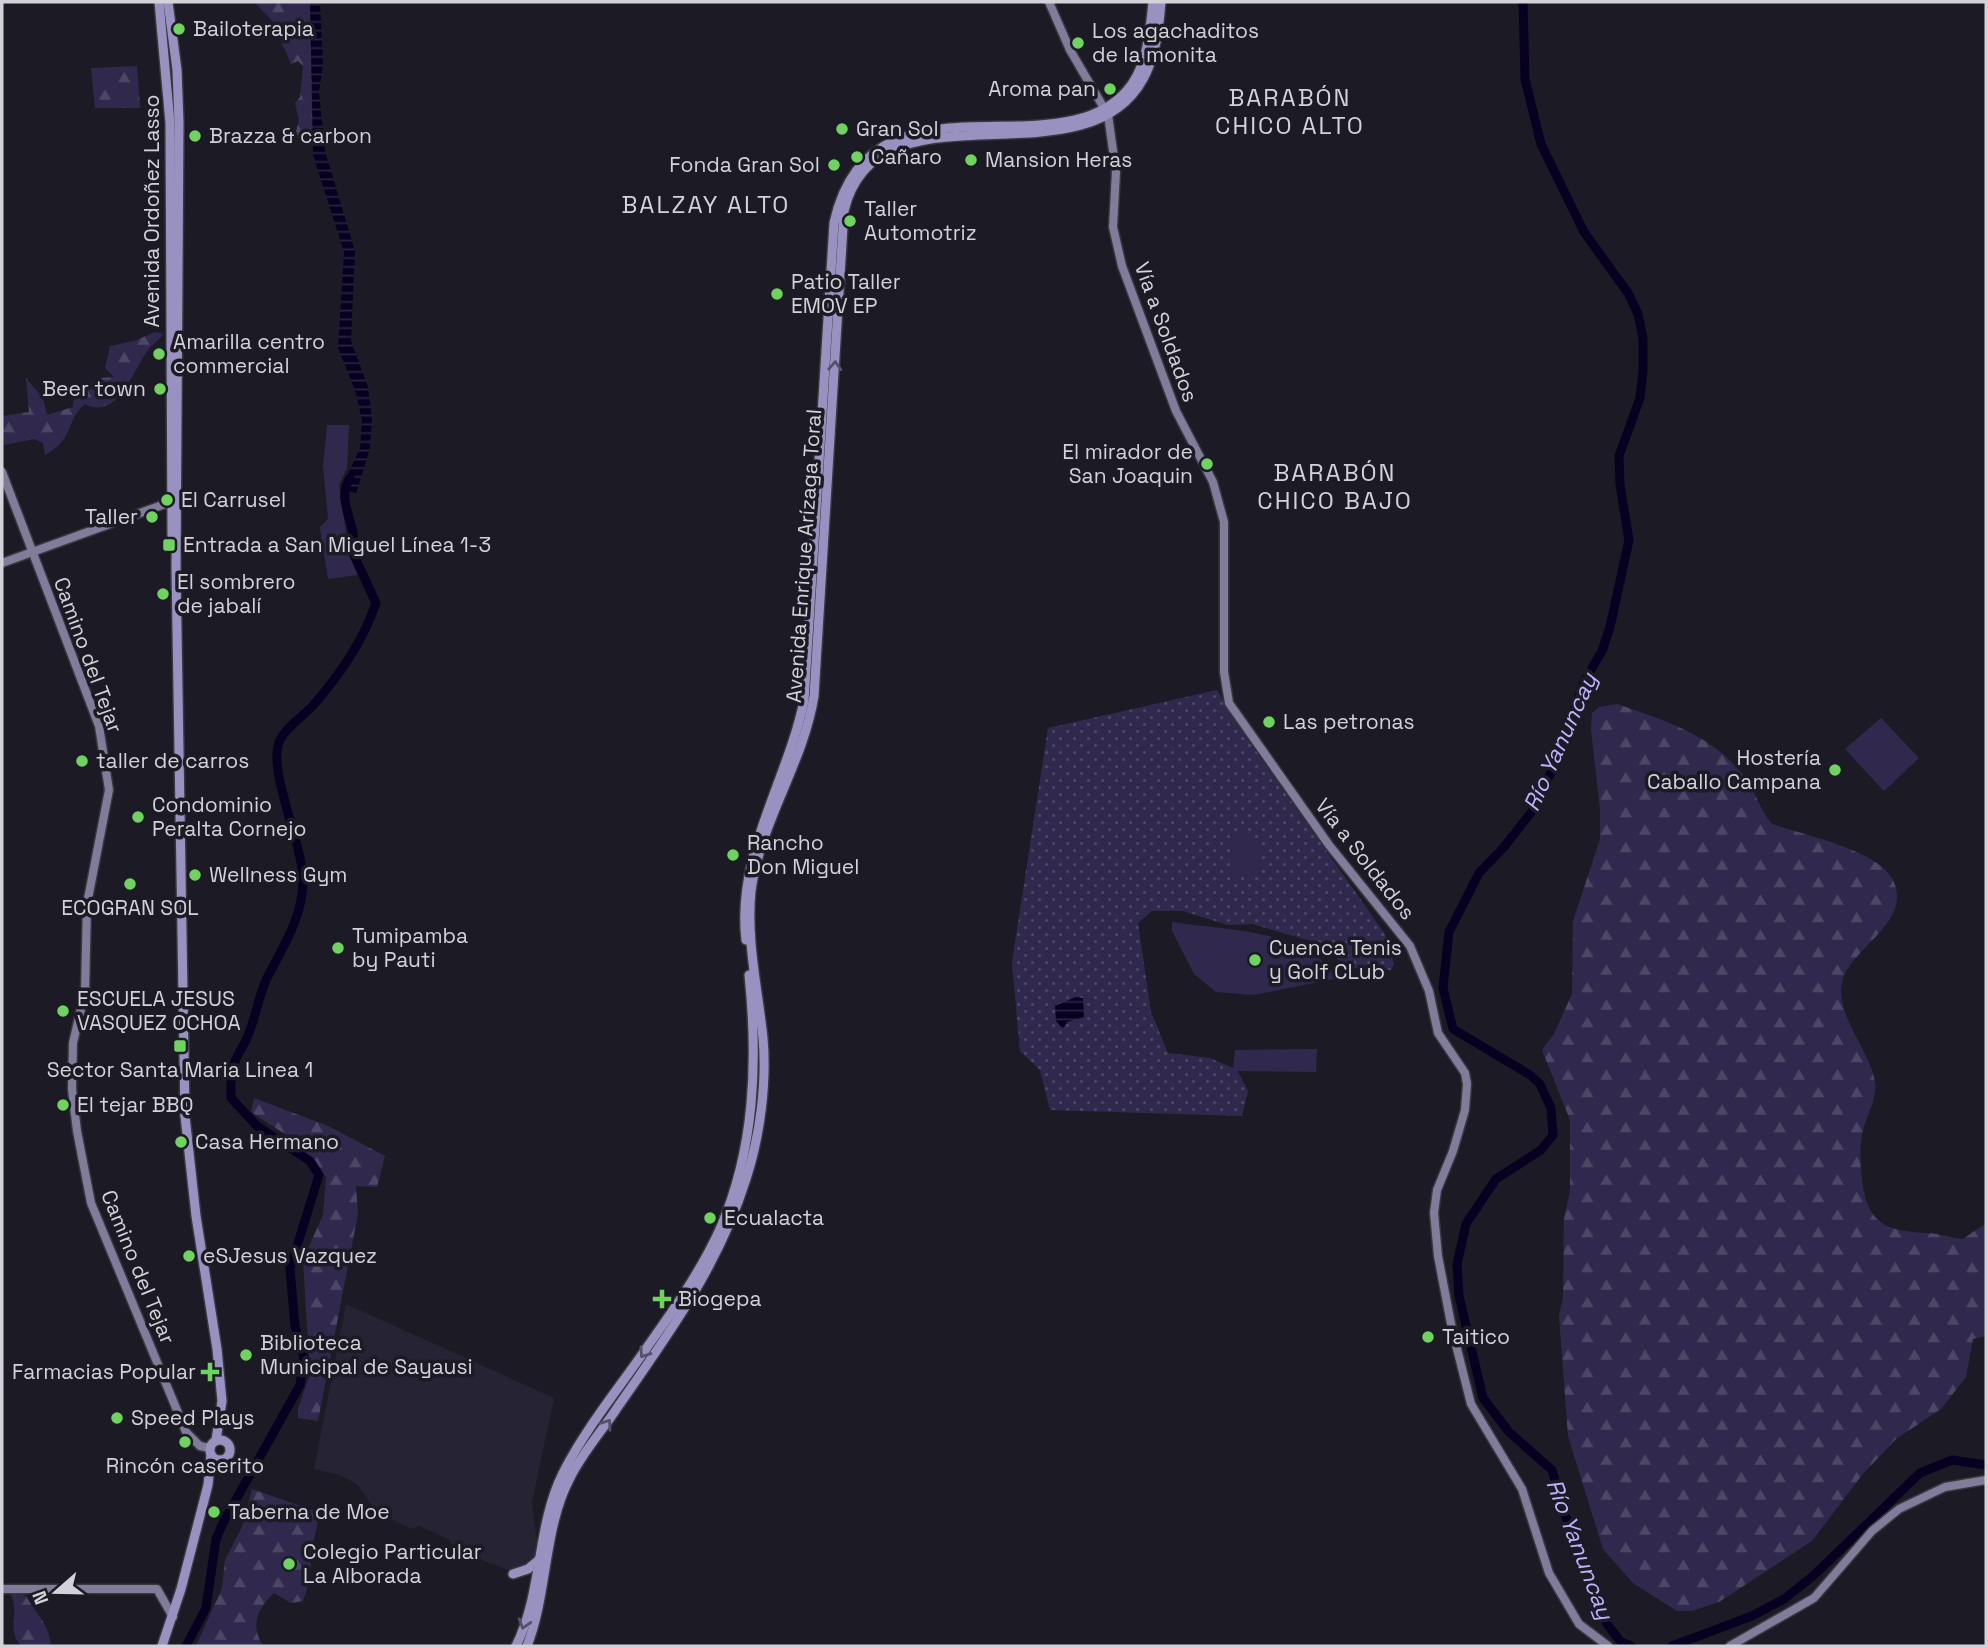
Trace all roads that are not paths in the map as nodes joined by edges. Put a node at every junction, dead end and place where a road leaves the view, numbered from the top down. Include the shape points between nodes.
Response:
1 (159, 2) edge
2 (168, 2) edge
3 (1049, 2) edge
4 (1153, 2) edge
5 (1161, 2) edge
6 (172, 61) junction
7 (1107, 111) junction
8 (835, 286) junction
9 (2, 472) edge
10 (174, 500) junction
11 (32, 551) junction
12 (2, 563) edge
13 (216, 1446) junction
14 (222, 1460) junction
15 (1986, 1480) edge
16 (208, 1485) junction
17 (542, 1555) junction
18 (513, 1574) dead end
19 (2, 1589) edge
20 (173, 1616) junction
21 (162, 1646) edge
22 (516, 1646) edge
23 (527, 1646) edge
24 (1608, 1646) edge
25 (1730, 1646) edge

1 - 6 main road
2 - 6 main road
3 - 7 street via 1070,50
4 - 7 main road, Avenida Enrique Arízaga Toral via 1139,71
5 - 7 main road, Avenida Enrique Arízaga Toral via 1155,49 1143,79 1126,101
6 - 10 main road, Avenida Ordoñez Lasso
6 - 10 main road, Avenida Ordoñez Lasso via 179,123
7 - 8 main road, Avenida Enrique Arízaga Toral via 1063,129 913,142 890,150 860,174 848,197
7 - 24 street, Vía a Soldados via 1116,172 1113,227 1122,266 1176,411 1213,482 1224,523 1226,692 1235,712 1329,845 1410,946 1429,991 1438,1033 1465,1073 1465,1110 1437,1190 1434,1213 1452,1329 1471,1404 1522,1489 1549,1573 1579,1624
8 -> 17 main road, Avenida Enrique Arízaga Toral via 804,701 791,753 751,858 744,903 755,1040 740,1175 720,1229 696,1274 563,1473 546,1523
23 -> 8 main road, Avenida Enrique Arízaga Toral via 569,1478 699,1287 728,1230 751,1165 764,1057 750,928 751,895 763,842 805,737 814,696
9 - 11 street, Camino del Tejar
10 - 11 street
10 - 13 main road, Avenida Ordoñez Lasso via 185,1116 222,1401
11 - 12 street
11 - 13 street, Camino del Tejar via 99,726 108,783 87,904 85,992 73,1044 77,1131 89,1191 186,1432 200,1446
13 - 14 main road
13 - 14 main road, Avenida Ordoñez Lasso via 230,1453
13 - 16 main road, Avenida Ordoñez Lasso
14 - 16 main road, Avenida Ordoñez Lasso
15 - 25 street via 1945,1487 1899,1509 1872,1531 1814,1598
16 - 20 main road, Avenida Ordoñez Lasso
17 - 18 main road via 534,1566
17 -> 22 main road, Avenida Enrique Arízaga Toral
19 - 20 street via 157,1589
20 - 21 main road, Avenida Ordoñez Lasso

